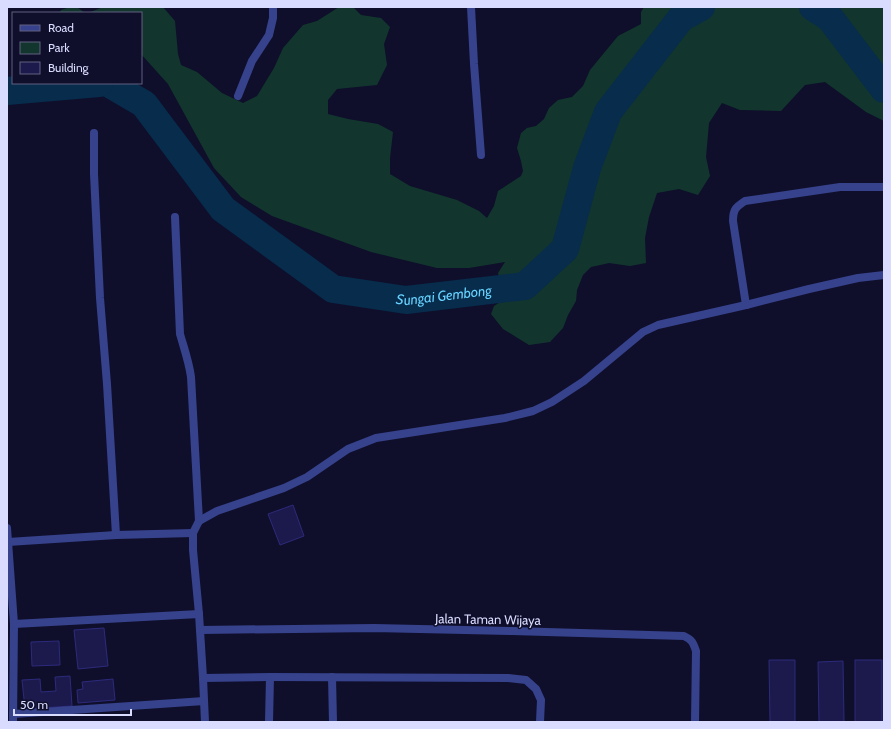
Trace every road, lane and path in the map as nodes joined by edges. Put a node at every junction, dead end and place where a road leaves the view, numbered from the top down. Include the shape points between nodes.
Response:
1 (273, 7) edge
2 (471, 7) edge
3 (238, 96) dead end
4 (94, 133) dead end
5 (481, 155) dead end
6 (884, 187) edge
7 (175, 217) dead end
8 (884, 276) edge
9 (746, 305) junction
10 (198, 521) junction
11 (7, 528) edge
12 (193, 533) junction
13 (116, 535) junction
14 (8, 542) junction
15 (199, 614) junction
16 (14, 624) junction
17 (200, 630) junction
18 (270, 677) junction
19 (332, 677) junction
20 (204, 678) junction
21 (204, 701) junction
22 (13, 718) edge
23 (205, 722) edge
24 (269, 722) edge
25 (333, 722) edge
26 (540, 722) edge
27 (695, 722) edge

1 - 3 street via 269,35 252,61
2 - 5 street
4 - 13 street via 100,290
6 - 9 street via 840,187 745,201 737,206 732,220
7 - 10 street via 180,334 191,377
8 - 9 street via 858,278
9 - 10 street via 658,325 643,332 584,381 533,411 505,418 376,438 348,449 307,477 284,488 217,511
10 - 12 street
11 - 14 street
12 - 13 street
12 - 15 street
13 - 14 street
14 - 16 street
15 - 16 street
15 - 17 street
16 - 22 street
17 - 20 street
17 - 27 street, Jalan Taman Wijaya via 374,628 684,636 691,639 696,651
18 - 19 street
18 - 20 street
18 - 24 street
19 - 25 street
19 - 26 street via 526,680 536,689 541,700
20 - 21 street
21 - 22 street
21 - 23 street

